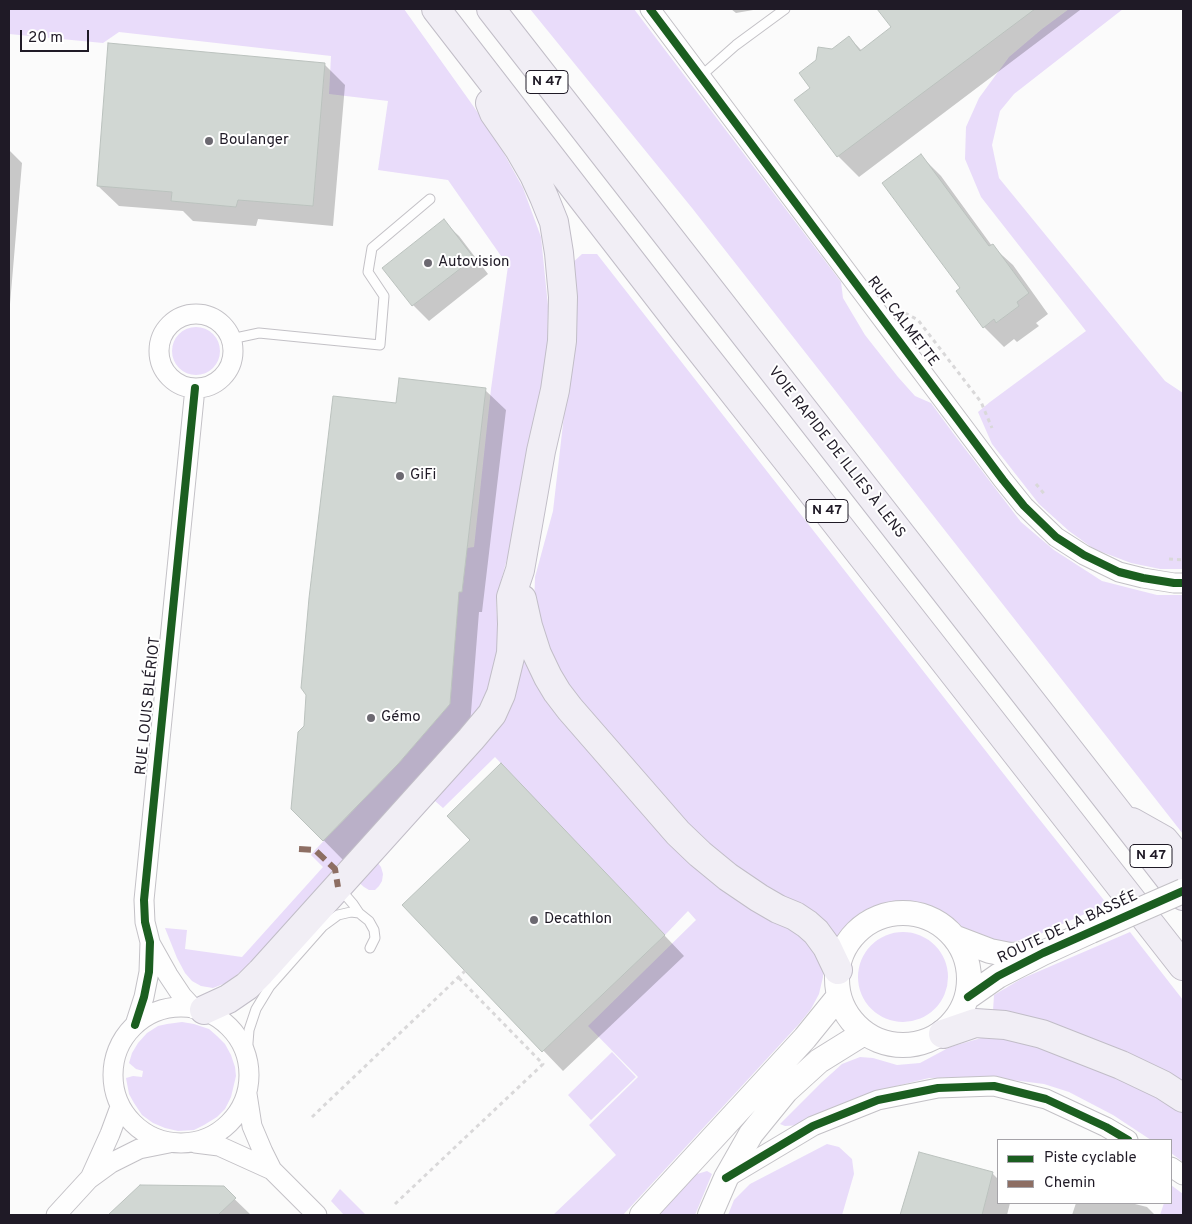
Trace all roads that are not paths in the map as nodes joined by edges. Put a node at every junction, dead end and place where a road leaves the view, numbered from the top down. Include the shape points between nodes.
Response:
1 (436, 9) edge
2 (491, 9) edge
3 (650, 9) edge
4 (786, 9) edge
5 (471, 55) junction
6 (701, 76) junction
7 (430, 199) dead end
8 (231, 339) junction
9 (195, 388) junction
10 (520, 570) junction
11 (1183, 583) edge
12 (1119, 815) junction
13 (1183, 863) edge
14 (338, 887) junction
15 (1183, 891) edge
16 (1183, 896) edge
17 (359, 913) junction
18 (956, 938) junction
19 (150, 942) junction
20 (370, 948) dead end
21 (1042, 953) junction
22 (1183, 966) edge
23 (838, 983) junction
24 (968, 997) junction
25 (199, 1010) junction
26 (135, 1025) junction
27 (864, 1034) junction
28 (943, 1034) junction
29 (247, 1056) junction
30 (247, 1094) junction
31 (1183, 1098) edge
32 (120, 1107) junction
33 (1126, 1139) edge
34 (170, 1143) junction
35 (191, 1143) junction
36 (1172, 1168) edge
37 (272, 1170) junction
38 (1183, 1174) edge
39 (726, 1178) junction
40 (89, 1179) junction
41 (56, 1215) edge
42 (317, 1215) edge
43 (642, 1215) edge
44 (710, 1215) edge

1 - 5 highway, N 47
2 - 12 highway, VOIE RAPIDE DE ILLIES À LENS / N 47
3 - 6 street, RUE CALMETTE
4 - 6 lane
5 - 10 highway via 494,113 519,148 544,197 554,222 560,252 562,341
5 - 22 highway, N 47
6 - 11 street, RUE CALMETTE via 1024,506 1056,537 1119,572
7 - 8 lane via 372,248 368,272 384,296 380,345 260,332
8 - 9 street via 233,350 227,371 217,382
8 - 9 street via 220,323 200,314 178,319 166,330 158,350 166,374 174,382
9 - 19 street, RUE LOUIS BLÉRIOT via 144,900
10 - 14 highway via 511,597 511,654 501,694 492,714
10 - 23 highway via 522,599 537,654 570,709 700,854 765,902 796,916 816,932 827,947
12 - 13 highway via 1164,840
12 - 16 highway, VOIE RAPIDE DE ILLIES À LENS / N 47
14 - 17 lane
14 - 25 highway via 248,986 228,999
15 - 21 street, ROUTE DE LA BASSÉE, bridge
17 - 20 lane via 374,930 375,938
17 - 29 lane via 338,914 323,926 270,986 256,1009 249,1030
18 - 21 street, ROUTE DE LA BASSÉE via 1010,955
18 - 23 street via 941,924 923,915 902,912 882,916 849,940 840,959
18 - 24 street via 966,956 970,976
19 - 25 street, RUE LOUIS BLÉRIOT via 182,996
19 - 26 street, RUE LOUIS BLÉRIOT via 149,972
21 - 24 street, ROUTE DE LA BASSÉE via 998,976
23 - 27 street via 848,1017
23 - 43 street via 805,1038
24 - 28 street via 958,1017
25 - 26 street via 176,1007 154,1013
25 - 29 street via 220,1019 236,1035
26 - 32 street via 121,1042 114,1064 113,1086
27 - 28 street via 883,1043 903,1046 924,1043
27 - 39 street via 819,1061 786,1091 751,1134
28 - 31 highway via 975,1023 1005,1025 1042,1034 1121,1065
29 - 30 street
30 - 35 street via 240,1111 228,1126 211,1137
30 - 37 street via 252,1126
32 - 34 street via 134,1125 151,1137
32 - 40 street
33 - 39 street via 1106,1126 1046,1099 994,1086 938,1088 878,1100 812,1126
34 - 35 street
34 - 40 street via 139,1149
35 - 37 street via 219,1146
36 - 38 street
37 - 42 street
39 - 44 street
40 - 41 street

